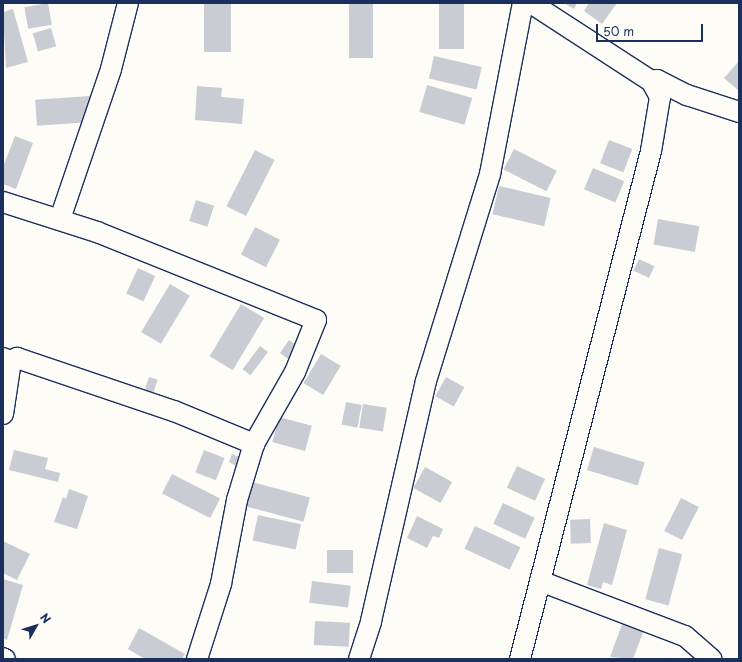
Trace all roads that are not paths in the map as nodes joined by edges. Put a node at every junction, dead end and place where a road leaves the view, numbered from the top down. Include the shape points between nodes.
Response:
1 (128, 3) edge
2 (523, 3) edge
3 (531, 3) edge
4 (650, 82) junction
5 (739, 112) edge
6 (3, 202) edge
7 (60, 219) junction
8 (7, 359) edge
9 (3, 414) edge
10 (254, 444) junction
11 (540, 581) junction
12 (197, 659) edge
13 (359, 659) edge
14 (520, 659) edge
15 (711, 659) edge

1 - 7 street via 111,69
2 - 13 street via 490,174 426,380 371,621
3 - 4 street
4 - 5 street via 657,80 687,95
4 - 11 street via 660,97 651,151
6 - 7 street
7 - 10 street via 316,320 295,372
8 - 9 street
8 - 10 street via 17,358 174,410
10 - 12 street via 237,500 221,584
11 - 14 street
11 - 15 street via 685,636

